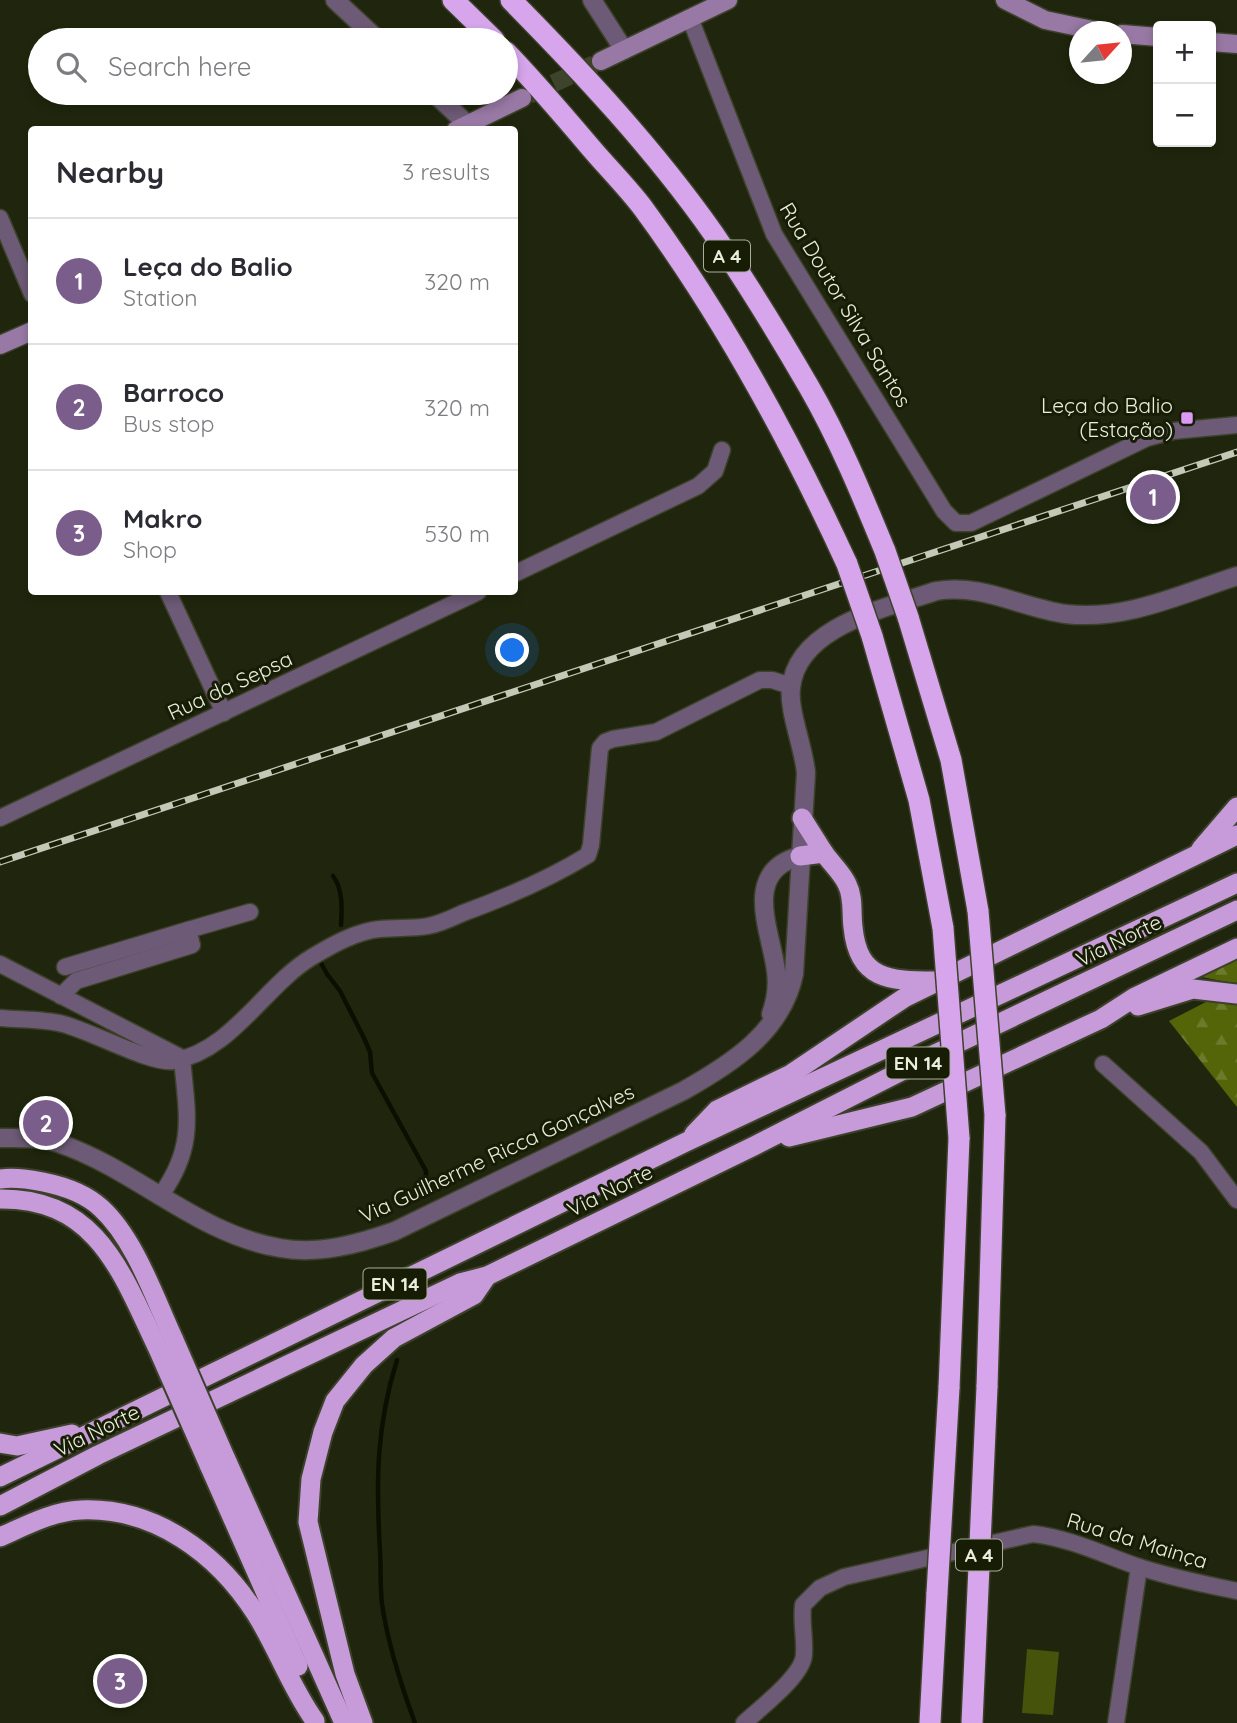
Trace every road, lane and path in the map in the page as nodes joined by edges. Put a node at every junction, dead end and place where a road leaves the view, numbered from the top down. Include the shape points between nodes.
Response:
1 (335, 0) edge
2 (453, 0) edge
3 (511, 0) edge
4 (592, 0) edge
5 (728, 0) edge
6 (1005, 0) edge
7 (690, 18) junction
8 (1069, 25) edge
9 (365, 28) edge
10 (482, 28) edge
11 (1132, 35) edge
12 (1153, 37) edge
13 (1216, 42) edge
14 (1237, 44) edge
15 (624, 50) junction
16 (601, 61) tunnel mouth
17 (518, 64) edge
18 (522, 98) tunnel mouth
19 (518, 100) edge
20 (444, 105) edge
21 (508, 105) edge
22 (461, 126) edge
23 (464, 126) edge
24 (0, 218) edge
25 (28, 284) edge
26 (28, 333) edge
27 (0, 345) edge
28 (1237, 425) edge
29 (722, 450) dead end
30 (518, 572) edge
31 (1237, 576) edge
32 (168, 595) edge
33 (472, 595) edge
34 (791, 686) junction
35 (224, 713) junction
36 (1237, 807) edge
37 (0, 818) edge
38 (802, 818) junction
39 (1237, 835) edge
40 (824, 853) junction
41 (1195, 855) junction
42 (800, 856) junction
43 (778, 867) junction
44 (1237, 883) edge
45 (1237, 910) edge
46 (250, 912) dead end
47 (1237, 948) edge
48 (118, 959) junction
49 (65, 967) dead end
50 (2, 969) edge
51 (939, 981) junction
52 (1237, 994) edge
53 (61, 996) junction
54 (0, 1018) edge
55 (1101, 1018) junction
56 (764, 1031) junction
57 (182, 1058) junction
58 (1104, 1064) dead end
59 (0, 1138) edge
60 (686, 1142) junction
61 (754, 1146) junction
62 (0, 1179) edge
63 (161, 1195) junction
64 (0, 1199) edge
65 (1237, 1200) edge
66 (487, 1276) junction
67 (166, 1344) junction
68 (104, 1427) junction
69 (0, 1443) edge
70 (217, 1461) junction
71 (0, 1477) edge
72 (0, 1506) edge
73 (0, 1536) edge
74 (1139, 1567) junction
75 (1237, 1591) edge
76 (315, 1722) edge
77 (344, 1723) edge
78 (363, 1723) edge
79 (744, 1723) edge
80 (930, 1723) edge
81 (972, 1723) edge
82 (1116, 1723) edge

1 - 9 street
2 - 10 highway
3 - 81 highway, A 4, bridge via 572,62 670,177 712,233 810,388 886,551 951,760 978,911 995,1115
4 - 15 street
5 - 7 main road
6 - 8 main road via 1045,20
7 - 15 main road
7 - 28 street, Rua Doutor Silva Santos via 774,234 944,511 956,523 971,523 1147,438
11 - 12 main road
13 - 14 main road
15 - 16 main road
17 - 80 highway, A 4, bridge via 642,206 749,372 788,442 847,564 919,800 943,928 959,1138
18 - 19 main road
20 - 22 street
21 - 23 main road
24 - 25 street
26 - 27 main road
29 - 30 street via 715,471 698,486
31 - 34 street via 1103,615 1053,611 965,589 936,591 828,633 808,649
32 - 35 street
33 - 35 street, Rua da Sepsa
34 - 38 street, Via Guilherme Ricca Gonçalves via 806,773
34 - 57 street via 760,680 656,732 606,742 600,748 588,855 491,903 429,926 377,929 349,938 311,958 236,1027
35 - 37 street, Rua da Sepsa
36 - 41 highway
38 - 40 highway
38 - 42 street, Via Guilherme Ricca Gonçalves
38 - 43 street, Via Guilherme Ricca Gonçalves via 796,840
39 - 41 highway
40 - 42 highway
40 - 51 highway via 847,883 860,959 871,971 890,979
41 - 51 highway
42 - 43 street
42 - 56 street, Via Guilherme Ricca Gonçalves via 794,974 781,1010
43 - 56 street, Via Guilherme Ricca Gonçalves via 763,891 777,988
44 - 60 highway, Via Norte / EN 14
45 - 61 highway, Via Norte / EN 14
46 - 48 street via 188,930 192,945
47 - 55 highway
48 - 49 street
48 - 53 street via 76,981
50 - 53 street
51 - 60 highway via 905,998 791,1074 717,1110
52 - 55 highway via 1193,989
53 - 57 street
54 - 57 street via 60,1023 162,1061
55 - 61 highway via 912,1107
56 - 63 street, Via Guilherme Ricca Gonçalves via 727,1066 682,1091 395,1231 357,1245 283,1249 251,1242 216,1228
57 - 63 street via 186,1146
58 - 65 street via 1201,1152
59 - 63 street, Via Guilherme Ricca Gonçalves via 57,1143 115,1167
60 - 68 highway, Via Norte / EN 14
61 - 66 highway, Via Norte / EN 14
62 - 67 highway via 56,1184 100,1207 130,1248
64 - 67 highway via 35,1203 79,1221 110,1254
66 - 72 highway, Via Norte / EN 14 via 460,1283 98,1454
66 - 78 highway via 474,1295 394,1338 364,1365 335,1401 323,1432 311,1479 307,1522 345,1674
67 - 70 highway, bridge
68 - 69 highway via 17,1446
68 - 71 highway, Via Norte / EN 14
70 - 76 highway via 309,1690
70 - 77 highway
73 - 76 highway via 40,1519 79,1510 116,1512 172,1532 217,1565 238,1589
74 - 75 street, Rua da Mainça
74 - 79 street, Rua da Mainça via 1054,1536 1032,1534 844,1577 820,1588 803,1605 805,1657 795,1675
74 - 82 street

